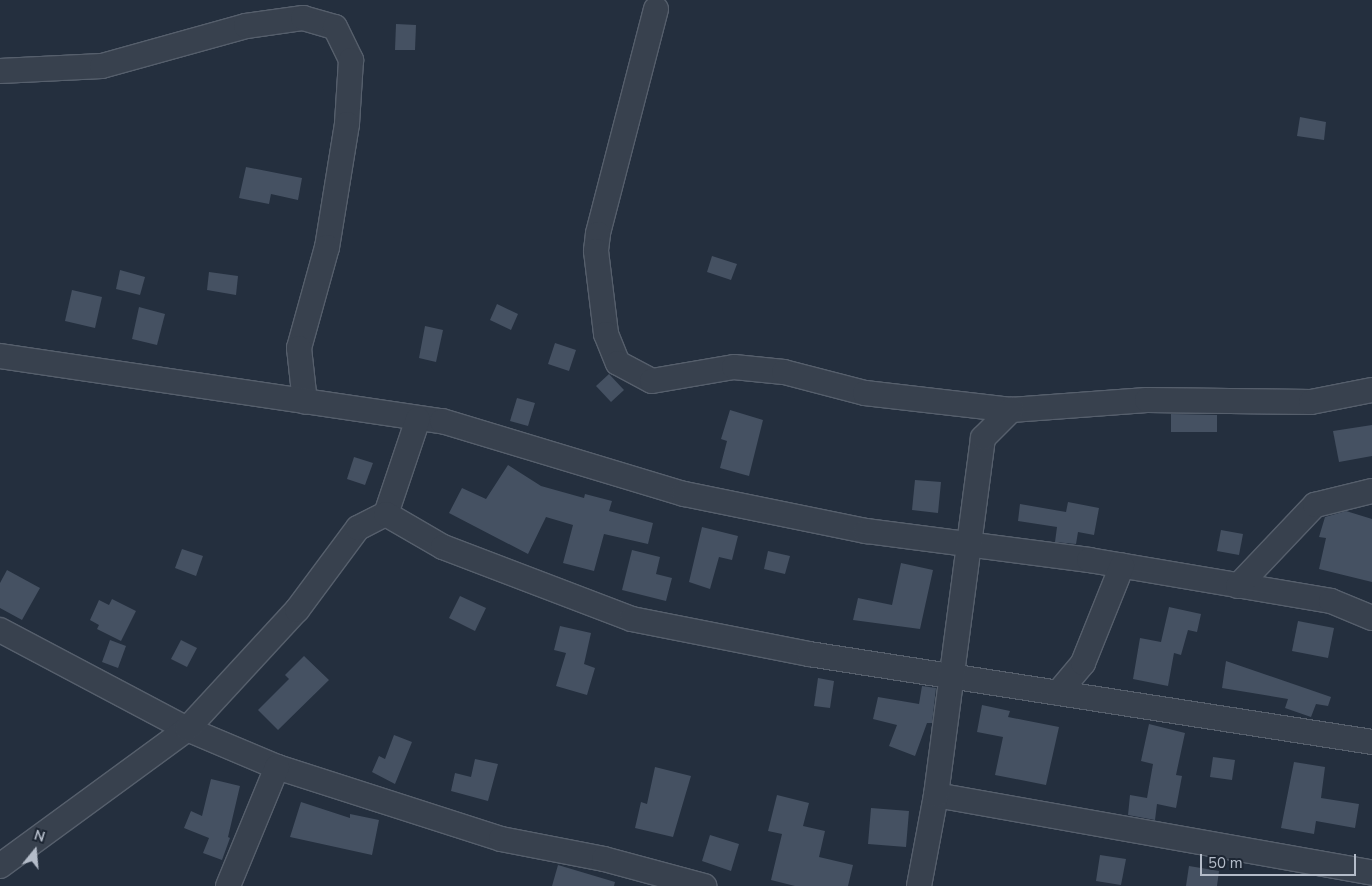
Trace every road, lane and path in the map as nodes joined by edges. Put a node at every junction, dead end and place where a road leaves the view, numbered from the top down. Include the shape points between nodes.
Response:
1 (656, 9) dead end
2 (0, 71) edge
3 (0, 356) edge
4 (1372, 390) edge
5 (304, 402) junction
6 (1011, 410) junction
7 (418, 419) junction
8 (1372, 491) edge
9 (386, 514) junction
10 (970, 547) junction
11 (1122, 566) junction
12 (1238, 586) junction
13 (1372, 618) edge
14 (0, 630) edge
15 (953, 676) junction
16 (1058, 693) junction
17 (186, 729) junction
18 (1372, 742) edge
19 (277, 767) junction
20 (936, 795) junction
21 (0, 866) edge
22 (1372, 873) edge
23 (228, 886) edge
24 (704, 886) edge
25 (919, 886) edge

1 - 6 street via 596,251 606,334 618,363 652,381 734,367 784,372 865,393
2 - 5 street via 102,66 246,26 303,18 335,27 351,60 347,124 327,247 299,348
3 - 5 street
4 - 6 street via 1311,402 1147,400
5 - 7 street
6 - 10 street via 983,438
7 - 9 street
7 - 10 street via 442,421 684,494 866,531
8 - 12 street via 1315,505
9 - 15 street via 443,547 632,619 809,654
9 - 17 street via 358,528 297,610
10 - 11 street
10 - 15 street
11 - 12 street
11 - 16 street via 1083,662
12 - 13 street via 1331,601
14 - 17 street
15 - 16 street
15 - 20 street
16 - 18 street
17 - 19 street
17 - 21 street
19 - 23 street
19 - 24 street via 501,839 604,859
20 - 22 street
20 - 25 street

